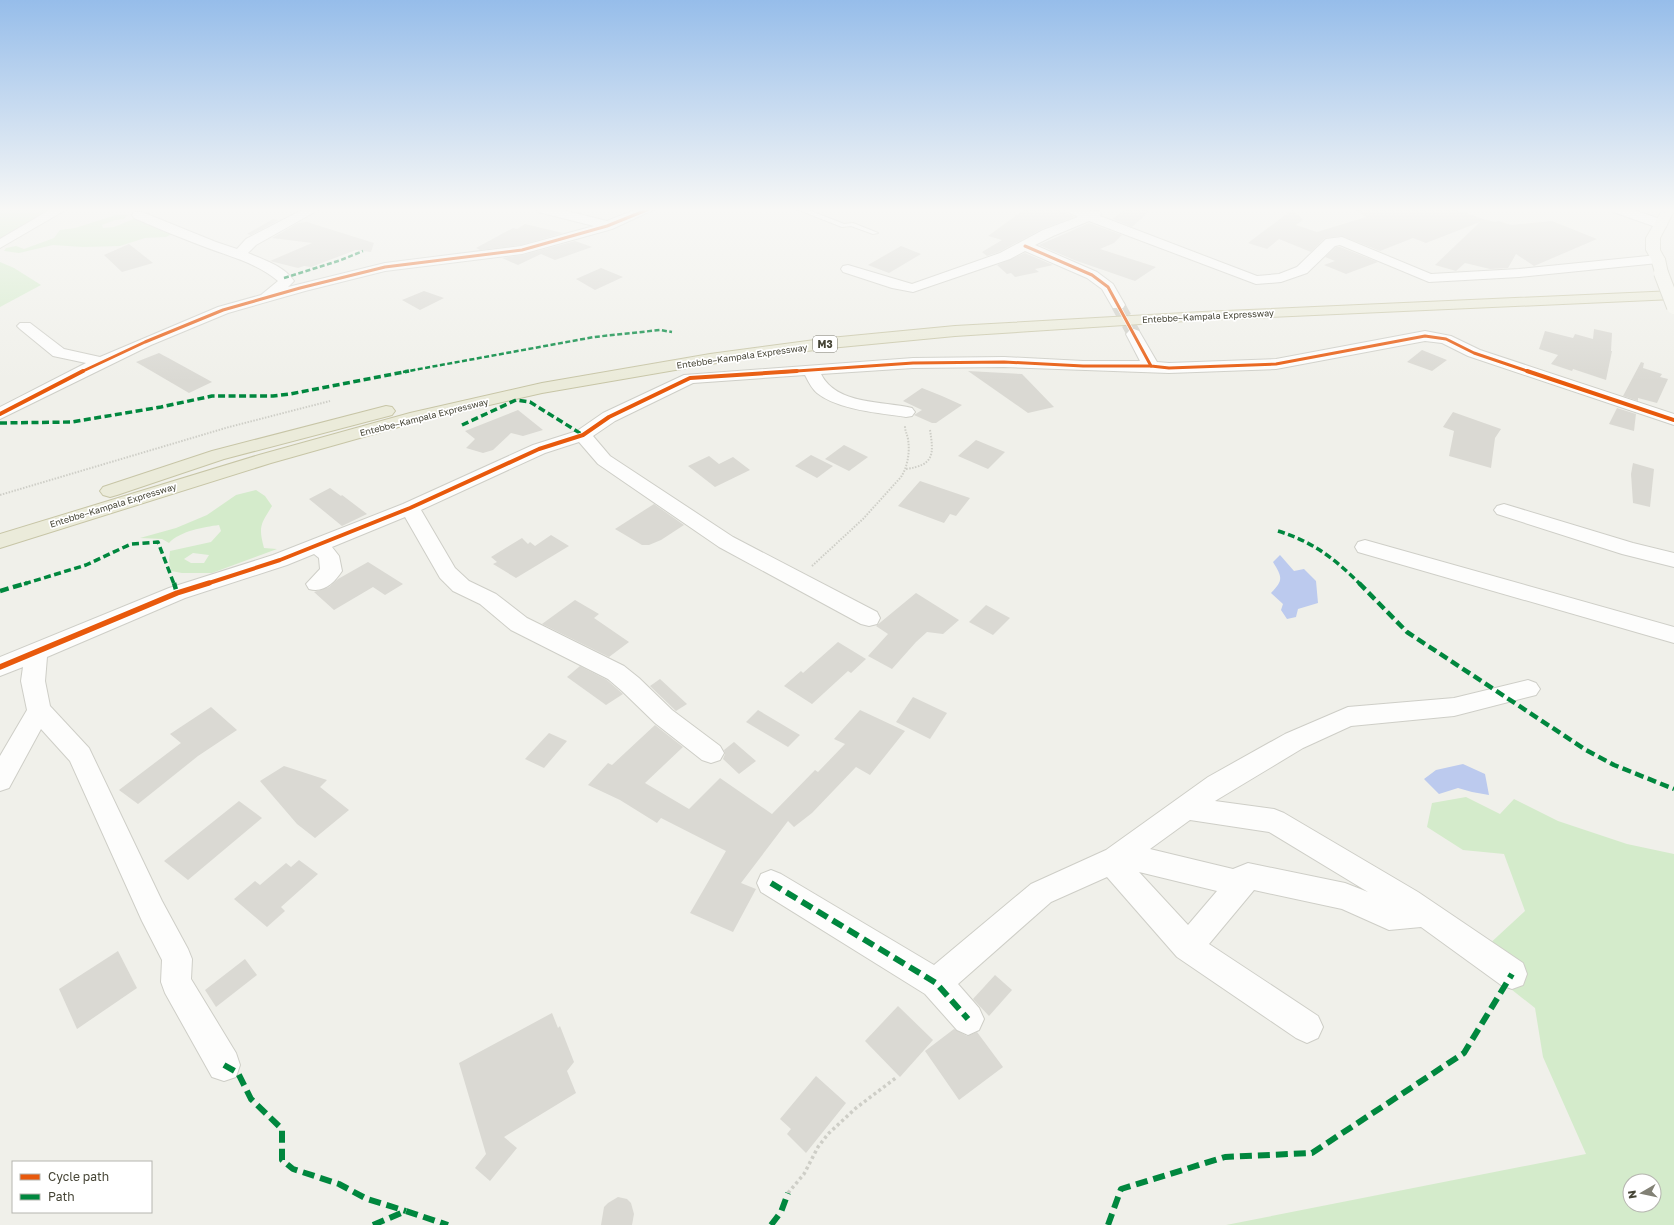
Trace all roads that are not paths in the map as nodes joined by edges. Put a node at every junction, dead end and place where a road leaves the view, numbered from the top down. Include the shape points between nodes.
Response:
1 (266, 266) edge
2 (392, 266) edge
3 (976, 266) edge
4 (1073, 266) edge
5 (1219, 266) edge
6 (1306, 266) edge
7 (1401, 266) edge
8 (1587, 266) edge
9 (1659, 266) edge
10 (848, 269) dead end
11 (1674, 285) edge
12 (1674, 295) edge
13 (264, 298) junction
14 (1118, 305) tunnel mouth
15 (1674, 308) edge
16 (25, 326) dead end
17 (1134, 334) tunnel mouth
18 (102, 362) junction
19 (1151, 366) junction
20 (811, 370) junction
21 (906, 412) road end
22 (0, 414) edge
23 (1674, 420) edge
24 (583, 435) junction
25 (410, 508) junction
26 (1504, 510) dead end
27 (0, 526) edge
28 (0, 542) edge
29 (317, 545) junction
30 (1365, 547) dead end
31 (1674, 560) edge
32 (317, 584) dead end
33 (869, 618) dead end
34 (1674, 635) edge
35 (36, 652) junction
36 (0, 667) edge
37 (1528, 689) dead end
38 (39, 710) junction
39 (711, 753) dead end
40 (0, 780) edge
41 (1186, 808) junction
42 (1116, 858) junction
43 (1248, 876) junction
44 (771, 883) dead end
45 (1424, 912) junction
46 (1188, 947) junction
47 (1512, 974) dead end
48 (936, 983) junction
49 (968, 1019) dead end
50 (1307, 1026) dead end
51 (224, 1065) dead end

1 - 13 street via 287,281
2 - 13 street
3 - 10 street via 913,288
4 - 14 street via 1092,274 1108,287
5 - 6 street via 1256,280 1281,278
7 - 8 street via 1429,278
9 - 15 main road, bridge
11 - 27 highway, Entebbe–Kampala Expressway / M3 via 971,318 852,328 706,348 511,381 348,420 218,455
12 - 28 highway, Entebbe–Kampala Expressway / M3 via 963,330 830,343 710,359 549,386 416,417 53,523
13 - 18 street via 222,310
16 - 18 street via 59,354
17 - 19 street
18 - 22 street
19 - 20 street via 1004,362
19 - 23 street via 1169,368 1276,364 1425,336 1446,339 1474,353
20 - 21 street via 822,388 833,394 880,409
20 - 24 street via 690,378 609,417
24 - 25 street via 539,449
24 - 33 street via 604,460 726,542
25 - 29 street
25 - 39 street via 447,573 461,586 488,599 519,624 599,666 607,667 637,689 658,712
26 - 31 street via 1628,549
29 - 32 street via 329,556 332,571
29 - 35 street via 280,560 177,593
30 - 34 street
35 - 36 street
35 - 38 street via 33,681
37 - 41 street via 1454,707 1348,717 1294,740 1217,785
38 - 40 street
38 - 51 street via 80,755 152,912 177,959 176,982
41 - 42 street
41 - 45 street via 1274,821
42 - 43 street via 1233,882
42 - 46 street
42 - 48 street via 1041,893
43 - 45 street via 1345,896 1389,916
43 - 46 street
44 - 48 street
45 - 47 street
46 - 50 street
48 - 49 street

